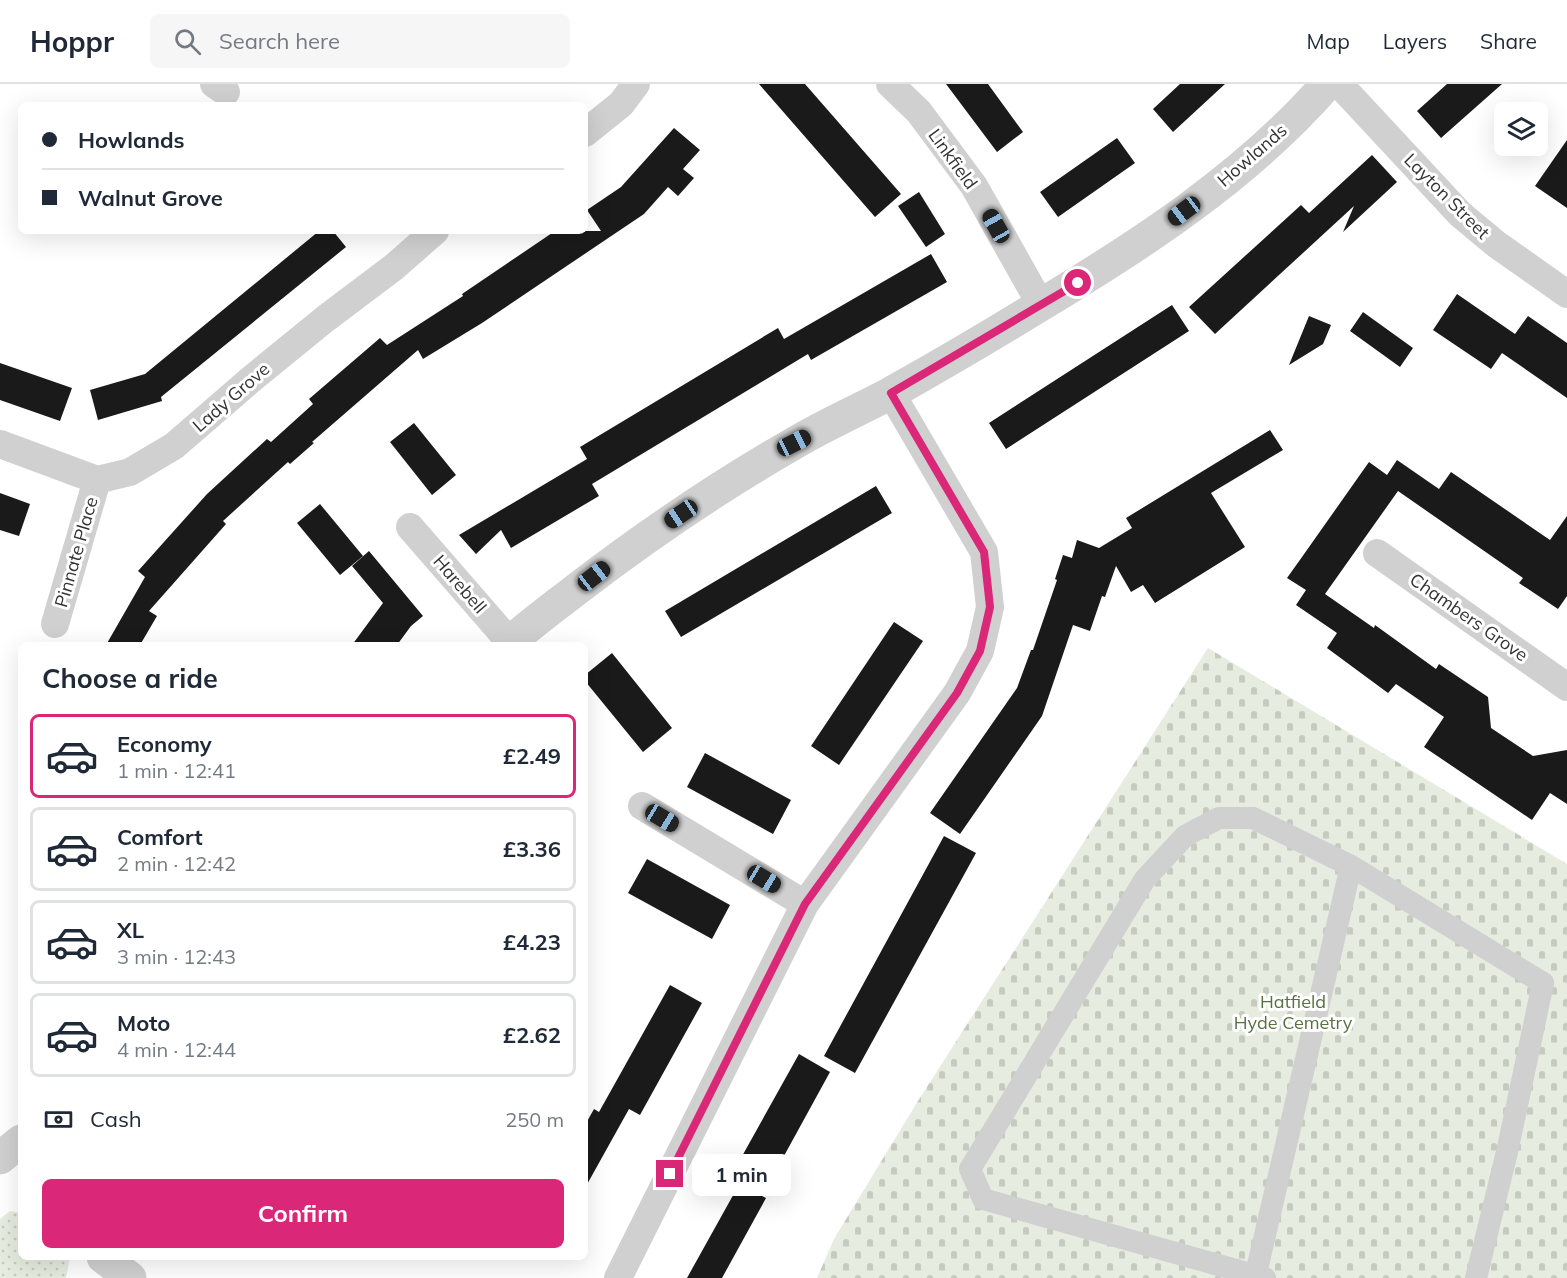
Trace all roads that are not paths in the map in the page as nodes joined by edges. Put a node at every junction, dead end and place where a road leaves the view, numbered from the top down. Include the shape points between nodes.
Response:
1 (636, 84) edge
2 (890, 84) edge
3 (1327, 84) edge
4 (1339, 84) edge
5 (588, 131) edge
6 (432, 234) edge
7 (1567, 294) edge
8 (1041, 305) junction
9 (891, 393) junction
10 (0, 444) edge
11 (97, 480) junction
12 (410, 527) dead end
13 (1377, 553) dead end
14 (55, 624) dead end
15 (507, 642) edge
16 (509, 642) edge
17 (1565, 680) edge
18 (642, 806) dead end
19 (1351, 866) junction
20 (805, 904) junction
21 (108, 1260) edge
22 (1259, 1277) edge
23 (130, 1278) edge
24 (618, 1278) edge
25 (1476, 1278) edge

1 - 5 street via 621,104
2 - 8 street, Linkfield via 919,112 974,186
3 - 8 street, Howlands via 1271,141 1230,175 1106,266
4 - 7 street, Layton Street via 1460,214
6 - 11 street, Lady Grove via 174,446 130,472
8 - 9 street, Howlands
9 - 16 street, Howlands via 794,443 698,502 630,548
9 - 20 street via 984,552 990,607 980,651 957,693
10 - 11 street
11 - 14 street, Pinnate Place
12 - 15 street, Harebell
13 - 17 street, Chambers Grove
18 - 20 street
19 - 22 street
19 - 22 street via 1252,818 1219,818 1185,836 1145,879 970,1169 983,1199
19 - 25 street via 1544,983
20 - 24 street
21 - 23 street

